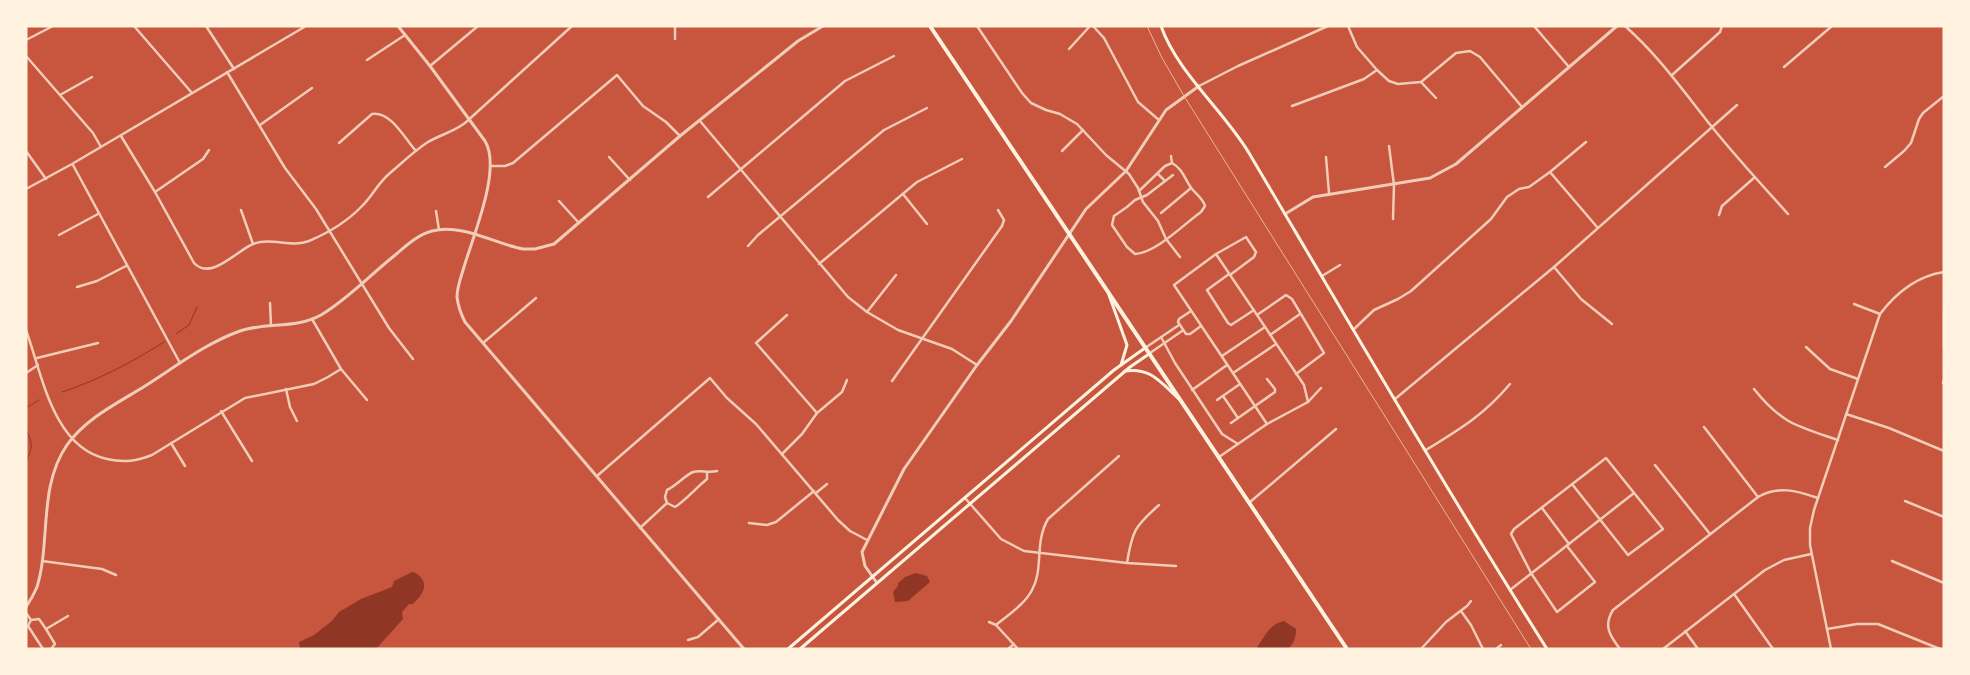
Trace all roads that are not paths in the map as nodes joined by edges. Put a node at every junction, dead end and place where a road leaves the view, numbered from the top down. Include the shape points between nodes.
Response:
1 (53, 26) edge
2 (134, 26) edge
3 (206, 26) edge
4 (306, 26) edge
5 (398, 26) edge
6 (478, 26) edge
7 (572, 26) edge
8 (675, 26) edge
9 (823, 26) edge
10 (930, 26) edge
11 (977, 26) edge
12 (1091, 26) edge
13 (1161, 26) edge
14 (1328, 26) edge
15 (1348, 26) edge
16 (1534, 26) edge
17 (1617, 26) edge
18 (1624, 26) edge
19 (1722, 26) edge
20 (1832, 26) edge
21 (405, 35) junction
22 (675, 39) dead end
23 (26, 40) edge
24 (1069, 50) dead end
25 (26, 56) edge
26 (894, 56) dead end
27 (367, 60) dead end
28 (430, 66) junction
29 (1569, 67) junction
30 (1784, 67) dead end
31 (234, 68) junction
32 (1377, 70) junction
33 (227, 72) junction
34 (1672, 75) junction
35 (92, 77) dead end
36 (1421, 82) junction
37 (1199, 86) junction
38 (312, 88) dead end
39 (192, 93) junction
40 (60, 95) junction
41 (1944, 96) edge
42 (1436, 98) dead end
43 (1737, 105) dead end
44 (1292, 106) dead end
45 (1522, 107) junction
46 (928, 108) dead end
47 (469, 119) junction
48 (1159, 120) junction
49 (700, 122) junction
50 (260, 125) junction
51 (1712, 128) junction
52 (1083, 130) junction
53 (121, 136) junction
54 (680, 136) junction
55 (1586, 142) dead end
56 (339, 143) dead end
57 (1390, 146) dead end
58 (101, 147) junction
59 (209, 150) dead end
60 (26, 151) edge
61 (416, 151) junction
62 (1062, 151) dead end
63 (1171, 156) dead end
64 (609, 157) dead end
65 (1326, 158) dead end
66 (962, 159) dead end
67 (1172, 163) junction
68 (72, 164) junction
69 (491, 166) junction
70 (1885, 167) dead end
71 (740, 170) junction
72 (1126, 171) junction
73 (1550, 172) junction
74 (1158, 174) junction
75 (1172, 175) dead end
76 (1755, 176) junction
77 (46, 179) junction
78 (630, 180) junction
79 (1165, 181) junction
80 (1394, 184) junction
81 (1191, 188) junction
82 (26, 189) edge
83 (1139, 191) junction
84 (155, 192) junction
85 (1329, 193) junction
86 (902, 194) junction
87 (708, 197) dead end
88 (1141, 197) junction
89 (559, 201) dead end
90 (241, 210) dead end
91 (998, 210) dead end
92 (436, 211) dead end
93 (1161, 213) dead end
94 (98, 214) junction
95 (1285, 214) junction
96 (1788, 214) dead end
97 (1719, 215) dead end
98 (780, 217) junction
99 (1393, 219) dead end
100 (579, 223) junction
101 (927, 224) dead end
102 (1597, 227) junction
103 (329, 230) junction
104 (439, 230) junction
105 (59, 235) dead end
106 (474, 235) junction
107 (1069, 236) junction
108 (1166, 239) junction
109 (253, 244) junction
110 (748, 246) dead end
111 (1216, 254) junction
112 (1180, 257) dead end
113 (819, 264) junction
114 (1340, 264) dead end
115 (126, 266) junction
116 (1554, 267) junction
117 (1944, 272) edge
118 (1230, 274) junction
119 (896, 275) dead end
120 (1322, 276) junction
121 (361, 284) junction
122 (77, 287) dead end
123 (1109, 295) junction
124 (536, 298) dead end
125 (270, 304) dead end
126 (1854, 304) dead end
127 (1254, 310) junction
128 (1191, 311) junction
129 (867, 312) junction
130 (1300, 314) junction
131 (1880, 314) junction
132 (1944, 314) edge
133 (787, 315) dead end
134 (1257, 315) junction
135 (312, 319) junction
136 (1612, 324) dead end
137 (1179, 325) junction
138 (271, 326) junction
139 (1201, 326) junction
140 (1264, 327) junction
141 (1354, 329) junction
142 (26, 330) edge
143 (1183, 331) junction
144 (1270, 335) junction
145 (1161, 337) junction
146 (922, 340) junction
147 (98, 343) dead end
148 (1165, 343) junction
149 (482, 344) junction
150 (1276, 344) junction
151 (1806, 347) dead end
152 (1944, 347) edge
153 (1145, 348) junction
154 (1149, 354) junction
155 (1222, 356) junction
156 (36, 358) junction
157 (413, 359) dead end
158 (180, 363) junction
159 (38, 365) junction
160 (977, 365) junction
161 (1227, 365) junction
162 (1121, 366) junction
163 (341, 368) junction
164 (1125, 371) junction
165 (26, 373) edge
166 (1233, 374) junction
167 (1296, 374) junction
168 (1267, 379) dead end
169 (1858, 379) junction
170 (847, 380) dead end
171 (892, 382) dead end
172 (1240, 384) junction
173 (1510, 384) dead end
174 (1321, 388) dead end
175 (1754, 389) dead end
176 (286, 390) junction
177 (1192, 390) junction
178 (1223, 396) junction
179 (1395, 399) junction
180 (367, 400) dead end
181 (1217, 400) dead end
182 (1181, 401) junction
183 (1308, 402) junction
184 (1255, 407) junction
185 (221, 411) junction
186 (818, 413) junction
187 (1846, 414) junction
188 (1238, 418) junction
189 (297, 421) dead end
190 (1231, 423) dead end
191 (1268, 424) junction
192 (1704, 427) dead end
193 (1336, 428) dead end
194 (72, 439) junction
195 (1838, 440) junction
196 (171, 443) junction
197 (1238, 444) junction
198 (1426, 450) junction
199 (1944, 451) edge
200 (782, 454) junction
201 (1119, 456) dead end
202 (1219, 457) junction
203 (252, 461) dead end
204 (1655, 465) dead end
205 (186, 466) dead end
206 (716, 471) dead end
207 (707, 473) junction
208 (597, 476) junction
209 (827, 484) dead end
210 (1572, 484) junction
211 (815, 492) junction
212 (1634, 493) junction
213 (1758, 497) junction
214 (964, 498) junction
215 (1818, 498) junction
216 (1905, 501) dead end
217 (1250, 502) junction
218 (668, 503) junction
219 (970, 504) junction
220 (1159, 505) dead end
221 (1542, 508) junction
222 (1944, 517) edge
223 (1600, 520) junction
224 (750, 523) dead end
225 (640, 528) junction
226 (1710, 534) junction
227 (867, 540) junction
228 (1568, 545) junction
229 (1038, 554) junction
230 (1811, 554) junction
231 (42, 561) junction
232 (1892, 561) dead end
233 (1127, 563) junction
234 (1176, 566) dead end
235 (1532, 573) junction
236 (116, 575) dead end
237 (872, 578) junction
238 (877, 583) junction
239 (1944, 584) edge
240 (1510, 590) junction
241 (1734, 594) junction
242 (1471, 601) dead end
243 (26, 608) edge
244 (1461, 611) junction
245 (26, 613) edge
246 (68, 616) dead end
247 (719, 619) junction
248 (31, 620) junction
249 (989, 622) dead end
250 (996, 625) junction
251 (46, 629) junction
252 (1827, 629) junction
253 (1685, 632) junction
254 (688, 640) dead end
255 (1014, 644) junction
256 (1501, 645) dead end
257 (42, 649) edge
258 (51, 649) edge
259 (744, 649) edge
260 (788, 649) edge
261 (800, 649) edge
262 (1008, 649) edge
263 (1018, 649) edge
264 (1347, 649) edge
265 (1420, 649) edge
266 (1483, 649) edge
267 (1496, 649) edge
268 (1547, 649) edge
269 (1620, 649) edge
270 (1663, 649) edge
271 (1698, 649) edge
272 (1773, 649) edge
273 (1831, 649) edge
274 (1940, 649) edge

1 - 23 street
2 - 39 street
3 - 31 street
4 - 31 street
5 - 21 street
6 - 28 street
7 - 47 street
8 - 22 street
9 - 49 street via 798,41
10 - 107 main road
11 - 52 street via 1031,103 1072,120
12 - 24 street
12 - 48 street via 1104,38 1138,102
13 - 37 main road via 1179,61
14 - 37 street
15 - 32 street via 1357,47
16 - 29 street
17 - 29 street
18 - 34 street
19 - 34 street via 1720,32
20 - 30 street
21 - 27 street
21 - 28 street
25 - 40 street
26 - 71 street via 845,81
28 - 47 street
29 - 45 street
31 - 33 street
32 - 36 street via 1398,84
32 - 44 street via 1364,80
33 - 39 street
33 - 50 street
34 - 51 street
35 - 40 street
36 - 42 street
36 - 45 street via 1456,53 1470,51 1480,57
37 - 48 street via 1171,106
37 - 95 main road via 1238,135
38 - 50 street
39 - 53 street
40 - 58 street
41 - 70 street via 1918,119 1911,143
43 - 51 street
45 - 80 street via 1442,173
46 - 98 street via 884,130
47 - 61 street
47 - 69 street via 487,144
48 - 72 street
49 - 54 street
49 - 71 street
50 - 103 street via 285,168
51 - 76 street
51 - 102 street
52 - 62 street
52 - 72 street
53 - 58 street
53 - 84 street
54 - 69 street via 643,106 617,75 513,163
54 - 78 street
55 - 73 street
56 - 61 street via 372,114 379,113 386,116
57 - 80 street
58 - 68 street
59 - 84 street via 203,159
60 - 77 street
61 - 103 street via 385,177 362,206
63 - 67 street
64 - 78 street
65 - 85 street
66 - 86 street via 917,182
67 - 74 street
67 - 81 street
68 - 77 street
68 - 94 street
69 - 106 street
71 - 87 street
71 - 98 street
72 - 83 street
72 - 107 street via 1086,210
73 - 102 street
73 - 141 street via 1529,187 1506,197 1491,219 1411,291 1374,310
74 - 79 street
74 - 83 street
75 - 79 street
76 - 96 street
76 - 97 street via 1722,206
77 - 82 street
78 - 100 street
79 - 88 street
80 - 85 street
80 - 99 street
81 - 93 street
81 - 108 street via 1204,201 1204,209
83 - 88 street
84 - 109 street via 198,267 212,268
85 - 95 street via 1313,197
86 - 101 street
86 - 113 street
88 - 108 street
88 - 108 street via 1114,216 1112,225 1126,247 1135,254 1142,254
89 - 100 street
90 - 109 street
91 - 146 street via 1004,220 1002,226
92 - 104 street
94 - 105 street
94 - 115 street
95 - 120 main road
98 - 110 street
98 - 113 street
100 - 106 street via 554,244 535,249 513,247
102 - 116 street
103 - 109 street via 308,242
103 - 121 street
104 - 106 street
104 - 121 street via 418,237
106 - 149 street via 458,297 463,318
107 - 123 main road
107 - 160 street
108 - 112 street
111 - 118 street
111 - 118 street via 1246,237 1256,252 1254,258
111 - 128 street via 1174,284
113 - 129 street via 848,297
114 - 120 street
115 - 122 street
115 - 158 street
116 - 136 street via 1581,299
116 - 179 street
117 - 131 street via 1910,285 1895,296
118 - 127 street
118 - 127 street via 1207,290 1228,323 1231,325
119 - 129 street
120 - 141 main road
121 - 135 street via 329,310
121 - 157 street
123 - 153 main road
123 - 162 main road via 1127,345
124 - 149 street
125 - 138 street
126 - 131 street
127 - 134 street
128 - 137 street via 1179,319
128 - 139 street
129 - 146 street
130 - 134 street via 1286,295
130 - 144 street
130 - 167 street via 1324,353
131 - 169 street
132 - 152 street
133 - 186 street via 756,343
134 - 140 street
135 - 138 street
135 - 163 street
137 - 143 street
137 - 145 street
138 - 158 street via 241,331
139 - 143 street via 1190,334
139 - 155 street
140 - 144 street
140 - 155 street
141 - 179 main road
142 - 156 street
143 - 148 street
144 - 150 street
145 - 148 street
145 - 153 street
146 - 160 street via 952,349
146 - 171 street
147 - 156 street
148 - 154 street
148 - 177 street
149 - 208 street
150 - 166 street
150 - 167 street
151 - 169 street via 1830,369
153 - 154 main road
153 - 162 main road
154 - 164 main road
154 - 182 main road
155 - 161 street
156 - 159 street
158 - 194 street via 92,420
159 - 165 street
159 - 194 street via 59,422
160 - 227 street via 904,469
161 - 166 street
161 - 177 street
162 - 214 main road
163 - 176 street via 314,384
163 - 180 street
164 - 182 main road via 1149,372
164 - 219 main road
166 - 172 street
167 - 183 street via 1304,385
168 - 184 street via 1275,392
169 - 187 street
170 - 186 street via 842,392
172 - 178 street
172 - 184 street
173 - 198 street via 1480,414
174 - 183 street
175 - 195 street via 1771,409 1788,422
176 - 185 street via 245,398
176 - 189 street
177 - 197 street via 1222,434
178 - 181 street
178 - 188 street
179 - 198 main road
182 - 202 main road
183 - 191 street
184 - 188 street
184 - 191 street
185 - 196 street
185 - 203 street
186 - 200 street
187 - 195 street
187 - 199 street
188 - 190 street
191 - 197 street
192 - 213 street
193 - 217 street
194 - 196 street via 90,453 121,462 139,460
194 - 231 street via 52,475
195 - 215 street
196 - 205 street
197 - 202 street
198 - 240 main road
200 - 208 street via 710,378
200 - 211 street
201 - 229 street via 1048,519 1042,529
202 - 217 main road
204 - 226 street
206 - 207 street
207 - 218 street via 707,479 682,504
207 - 218 street via 691,473 667,490 665,497
208 - 225 street
209 - 211 street
210 - 212 street via 1606,458
210 - 221 street
210 - 223 street
211 - 224 street via 776,522 767,525
211 - 227 street via 843,525
212 - 223 street
212 - 223 street via 1663,529 1628,555
213 - 215 street via 1785,489
213 - 226 street
214 - 219 street
214 - 237 main road
215 - 230 street via 1810,528
216 - 222 street
217 - 264 main road
218 - 225 street
219 - 229 street via 1001,538 1024,551
219 - 238 main road
220 - 233 street via 1139,522 1130,539
221 - 228 street
221 - 235 street via 1512,532 1512,538
223 - 228 street
225 - 247 street
226 - 269 street via 1615,608 1608,624 1610,634
227 - 237 street via 862,552
228 - 235 street
228 - 235 street via 1595,582 1557,612
229 - 233 street
229 - 250 street via 1032,590
230 - 241 street via 1771,566
230 - 252 street
231 - 236 street via 102,569
231 - 243 street via 37,586
232 - 239 street
233 - 234 street
235 - 240 street
237 - 238 street
237 - 260 main road
238 - 261 main road
240 - 268 main road
241 - 253 street
241 - 272 street
242 - 244 street
244 - 265 street
244 - 266 street
245 - 248 street
246 - 251 street
247 - 254 street via 698,637
247 - 259 street
248 - 251 street via 39,619
248 - 257 street via 28,626
249 - 250 street
250 - 255 street
251 - 258 street via 55,644
252 - 273 street
252 - 274 street via 1878,624
253 - 270 street
253 - 271 street
255 - 262 street
255 - 263 street
256 - 267 street

